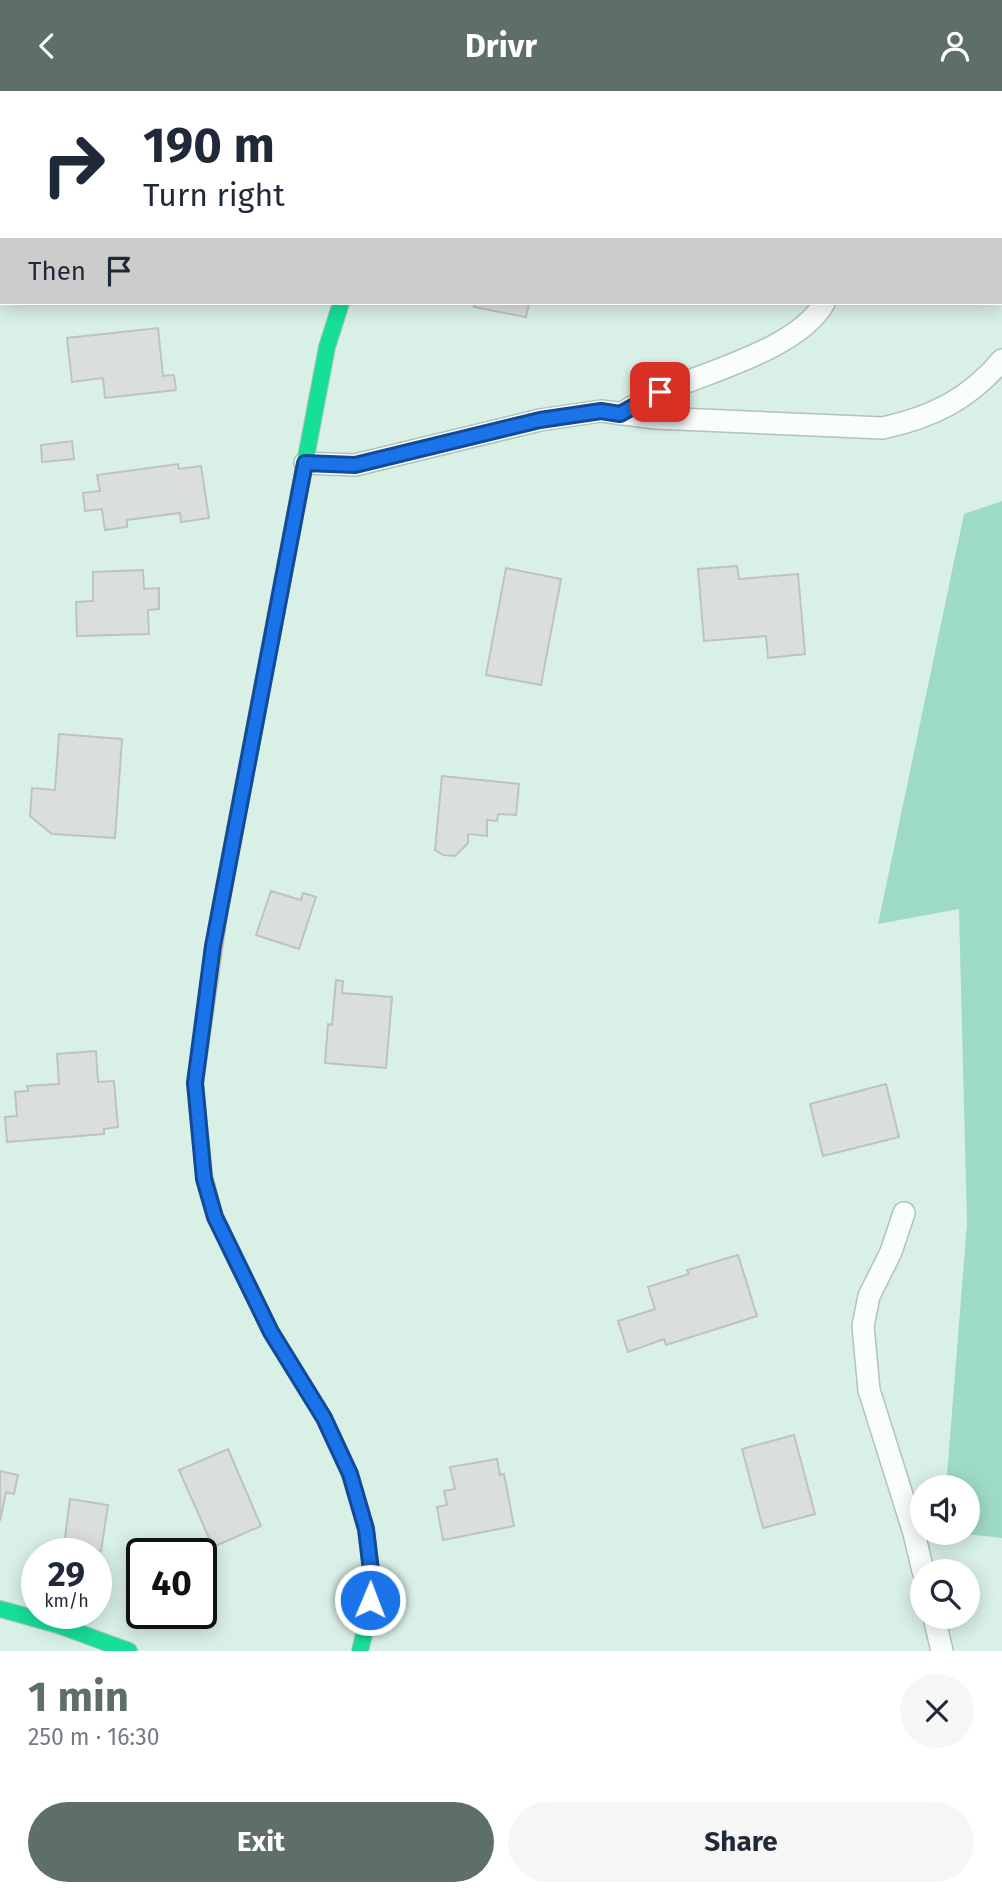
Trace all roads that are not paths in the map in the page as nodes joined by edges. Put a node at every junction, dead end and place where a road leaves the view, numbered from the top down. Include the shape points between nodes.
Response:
1 (340, 305) edge
2 (822, 305) edge
3 (1002, 360) edge
4 (620, 414) junction
5 (305, 463) junction
6 (904, 1213) dead end
7 (920, 1559) edge
8 (0, 1609) edge
9 (937, 1629) edge
10 (129, 1651) edge
11 (360, 1651) edge
12 (942, 1651) edge

1 - 5 street via 327,347
2 - 4 lane via 808,324 780,343 660,392
3 - 4 lane via 983,382 937,412 883,428
4 - 5 lane via 601,411 540,420 355,465
5 - 11 street via 213,946 195,1083 204,1179 215,1217 271,1332 324,1418 350,1474 372,1579
6 - 7 lane via 869,1296 863,1326 869,1390
8 - 10 street
9 - 12 lane

